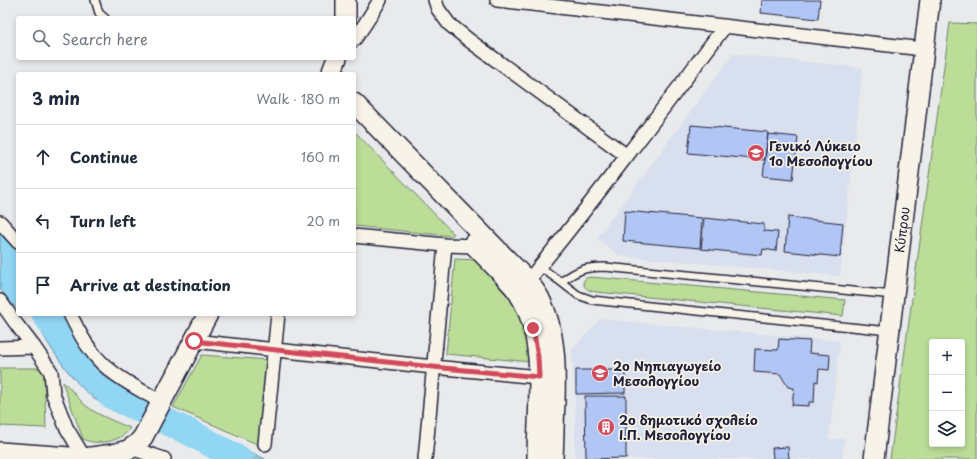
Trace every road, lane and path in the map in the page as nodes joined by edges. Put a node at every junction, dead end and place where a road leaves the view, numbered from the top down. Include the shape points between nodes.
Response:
1 (95, 0) edge
2 (346, 0) edge
3 (380, 0) edge
4 (435, 0) edge
5 (497, 0) edge
6 (930, 0) edge
7 (103, 16) edge
8 (346, 16) edge
9 (725, 26) junction
10 (356, 37) edge
11 (923, 49) junction
12 (356, 105) edge
13 (356, 123) edge
14 (627, 156) junction
15 (0, 222) edge
16 (356, 236) edge
17 (16, 240) edge
18 (445, 245) junction
19 (476, 246) junction
20 (540, 267) junction
21 (561, 282) junction
22 (523, 287) junction
23 (894, 295) junction
24 (0, 301) edge
25 (71, 316) edge
26 (207, 316) edge
27 (278, 316) edge
28 (889, 331) junction
29 (194, 341) junction
30 (34, 347) junction
31 (0, 348) edge
32 (275, 350) junction
33 (433, 367) junction
34 (539, 377) junction
35 (161, 402) junction
36 (265, 444) dead end
37 (134, 448) edge
38 (11, 455) edge
39 (85, 458) edge
40 (164, 459) edge
41 (424, 459) edge
42 (537, 459) edge
43 (553, 459) edge
44 (874, 459) edge

1 - 7 lane
2 - 8 street
3 - 10 street
4 - 14 street via 449,24
5 - 9 street
6 - 11 street, Κύπρου
9 - 11 street
9 - 14 street
11 - 23 street, Κύπρου
12 - 22 street
13 - 19 street
14 - 20 street
15 - 17 street
16 - 18 street
18 - 19 street
18 - 33 street
19 - 22 street
20 - 21 lane
20 - 22 street
21 - 23 lane via 583,269 605,267
21 - 28 lane via 578,295 596,300
22 - 34 street via 535,334
22 - 43 street via 535,290 551,329 554,346 556,379
23 - 28 street, Κύπρου
24 - 30 street
25 - 35 street via 89,349 99,360 120,378
26 - 29 street
27 - 32 street
28 - 44 street, Κύπρου
29 - 32 street
29 - 35 street
30 - 31 street
30 - 39 street via 51,372 54,394 66,427
32 - 33 street
32 - 36 street
33 - 34 street
33 - 41 street
34 - 42 street
35 - 37 street
37 - 39 street
37 - 40 street
38 - 39 street

